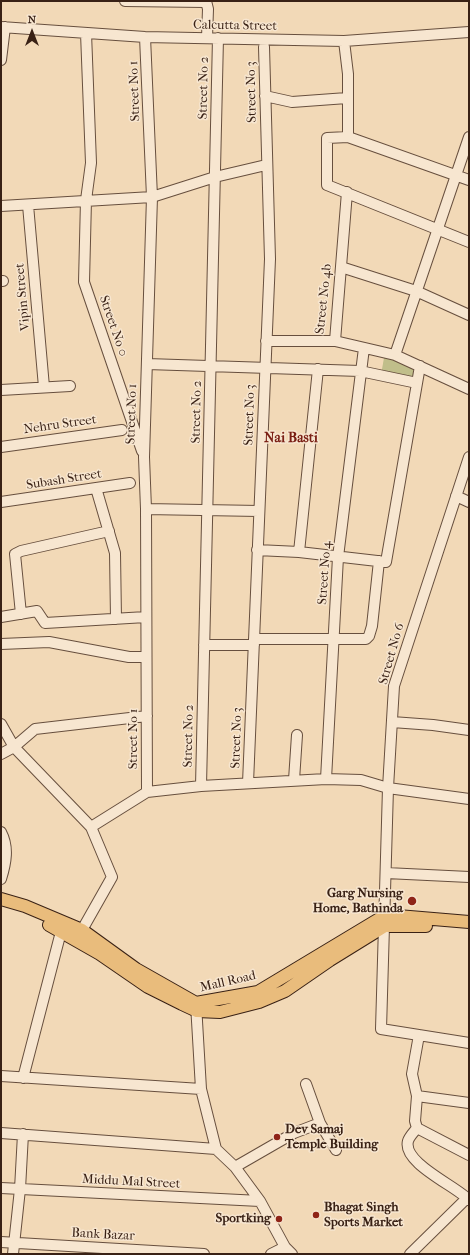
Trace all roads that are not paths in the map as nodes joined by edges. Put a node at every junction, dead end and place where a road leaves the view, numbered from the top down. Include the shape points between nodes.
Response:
1 (125, 1) edge
2 (206, 2) edge
3 (3, 27) edge
4 (469, 32) edge
5 (86, 33) junction
6 (145, 37) junction
7 (208, 38) junction
8 (218, 38) junction
9 (344, 41) junction
10 (264, 47) dead end
11 (1, 60) edge
12 (265, 96) junction
13 (347, 98) junction
14 (348, 137) junction
15 (469, 137) edge
16 (266, 165) junction
17 (456, 174) junction
18 (215, 177) junction
19 (469, 180) edge
20 (347, 192) junction
21 (152, 197) junction
22 (86, 200) junction
23 (28, 205) junction
24 (1, 206) edge
25 (438, 229) junction
26 (469, 242) edge
27 (341, 266) junction
28 (416, 291) junction
29 (469, 315) edge
30 (266, 341) junction
31 (335, 341) junction
32 (364, 348) junction
33 (395, 355) junction
34 (147, 364) junction
35 (211, 366) junction
36 (420, 366) junction
37 (265, 367) junction
38 (318, 369) junction
39 (360, 371) junction
40 (417, 383) junction
41 (70, 386) dead end
42 (44, 387) junction
43 (469, 389) edge
44 (1, 390) edge
45 (122, 430) dead end
46 (1, 447) edge
47 (144, 457) junction
48 (469, 457) edge
49 (130, 483) dead end
50 (96, 488) junction
51 (456, 496) junction
52 (1, 502) edge
53 (469, 502) edge
54 (146, 508) junction
55 (207, 509) junction
56 (259, 511) junction
57 (109, 531) junction
58 (258, 550) junction
59 (299, 552) junction
60 (338, 557) junction
61 (379, 561) junction
62 (21, 614) junction
63 (1, 617) edge
64 (146, 617) junction
65 (116, 619) junction
66 (334, 639) junction
67 (254, 642) junction
68 (1, 644) edge
69 (204, 645) junction
70 (146, 657) junction
71 (147, 716) junction
72 (392, 722) junction
73 (1, 724) edge
74 (469, 730) edge
75 (297, 735) dead end
76 (14, 747) junction
77 (1, 754) edge
78 (326, 779) junction
79 (294, 780) junction
80 (248, 783) junction
81 (201, 786) junction
82 (388, 788) junction
83 (147, 792) junction
84 (469, 799) edge
85 (91, 827) junction
86 (1, 832) edge
87 (386, 873) junction
88 (469, 877) edge
89 (1, 879) edge
90 (1, 899) edge
91 (1, 907) edge
92 (385, 921) junction
93 (469, 922) edge
94 (62, 926) junction
95 (82, 930) junction
96 (469, 930) edge
97 (196, 1007) junction
98 (419, 1035) junction
99 (469, 1043) edge
100 (1, 1076) edge
101 (23, 1078) junction
102 (306, 1084) dead end
103 (201, 1089) junction
104 (417, 1096) junction
105 (469, 1102) edge
106 (320, 1123) junction
107 (417, 1128) junction
108 (1, 1133) edge
109 (22, 1134) junction
110 (216, 1149) junction
111 (336, 1150) dead end
112 (469, 1155) edge
113 (235, 1166) junction
114 (1, 1188) edge
115 (20, 1189) junction
116 (468, 1199) edge
117 (260, 1201) junction
118 (1, 1242) edge
119 (14, 1243) junction
120 (289, 1250) edge
121 (13, 1254) edge
122 (204, 1254) edge
123 (271, 1254) edge
124 (410, 1254) edge

1 - 2 street
2 - 7 street
3 - 5 street, Calcutta Street
3 - 11 street
4 - 9 street, Calcutta Street
5 - 6 street, Calcutta Street
5 - 22 street, Street No 0 via 91,163
6 - 7 street, Calcutta Street
6 - 21 street, Street No 1
7 - 8 street, Calcutta Street
8 - 9 street, Calcutta Street
8 - 18 street, Street No 2
9 - 13 street via 348,74
10 - 12 street, Street No 3
12 - 13 street via 292,102
12 - 16 street, Street No 3
13 - 14 street
14 - 17 street
14 - 20 street via 327,138 327,185
15 - 17 street
16 - 18 street
16 - 30 street, Street No 3 via 270,259
17 - 19 street
17 - 25 street
18 - 21 street
18 - 35 street, Street No 2
20 - 25 street
20 - 27 street, Street No 4b
21 - 22 street
21 - 34 street, Street No 1
22 - 23 street
22 - 47 street, Street No 0 via 84,282
23 - 24 street
23 - 42 street, Vipin Street
25 - 26 street
25 - 28 street
27 - 28 street
27 - 31 street, Street No 4b
28 - 29 street
28 - 33 street
30 - 31 street, Street No 4b
30 - 37 street, Street No 3
31 - 32 street
32 - 33 street
32 - 39 street, Street No 4
33 - 36 street
34 - 35 street
34 - 47 street, Street No 1
35 - 37 street
35 - 55 street, Street No 2
36 - 40 street
36 - 43 street
37 - 38 street
37 - 56 street, Street No 3
38 - 39 street
38 - 59 street
39 - 40 street
39 - 60 street, Street No 4
40 - 61 street via 386,562
41 - 42 street
42 - 44 street
45 - 46 street, Nehru Street
47 - 54 street, Street No 1
48 - 51 street, Street No 6
49 - 50 street, Subash Street
50 - 52 street, Subash Street
50 - 57 street
51 - 53 street
51 - 72 street, Street No 6 via 394,686
54 - 55 street
54 - 64 street, Street No 1
55 - 56 street
55 - 69 street, Street No 2
56 - 58 street, Street No 3
57 - 62 street via 21,550 15,554
57 - 65 street via 115,553
58 - 59 street
58 - 67 street, Street No 3
59 - 60 street
60 - 61 street
60 - 66 street, Street No 4
61 - 66 street via 369,636 366,639
62 - 63 street
62 - 65 street via 37,612 45,623
64 - 65 street
64 - 70 street, Street No 1
66 - 67 street
66 - 78 street, Street No 4
67 - 69 street
67 - 80 street, Street No 3
68 - 70 street via 49,642 129,657
69 - 81 street, Street No 2
70 - 71 street, Street No 1
71 - 76 street via 35,729
71 - 83 street, Street No 1
72 - 74 street
72 - 82 street, Street No 6
73 - 76 street
75 - 79 street
76 - 77 street
76 - 85 street
78 - 79 street
78 - 82 street via 361,780
79 - 80 street
80 - 81 street
81 - 83 street
82 - 84 street
82 - 87 street, Street No 6
83 - 85 street
85 - 95 street via 112,877
86 - 89 street via 6,847 6,863
87 - 88 street
87 - 92 street, Street No 6
90 - 94 main road, Mall Road via 25,906
91 - 94 main road
92 - 93 main road
92 - 96 main road
92 - 97 main road, Mall Road via 258,992
92 - 98 street, Street No 6 via 381,1029
94 - 95 main road, Mall Road
94 - 97 main road via 148,987
94 - 101 street
95 - 97 main road, Mall Road via 136,969
97 - 103 street
98 - 99 street
98 - 104 street via 412,1074
100 - 101 street
101 - 103 street
102 - 106 street
103 - 110 street
104 - 105 street
104 - 107 street
106 - 111 street
106 - 113 street via 294,1133
107 - 112 street
107 - 116 street via 408,1140 409,1153 417,1163
108 - 109 street
109 - 110 street
109 - 115 street
110 - 113 street
113 - 117 street
114 - 115 street, Middu Mal Street
115 - 117 street, Middu Mal Street
115 - 119 street
116 - 124 street
117 - 120 street
118 - 119 street, Bank Bazar
119 - 121 street
119 - 122 street, Bank Bazar
120 - 123 street

